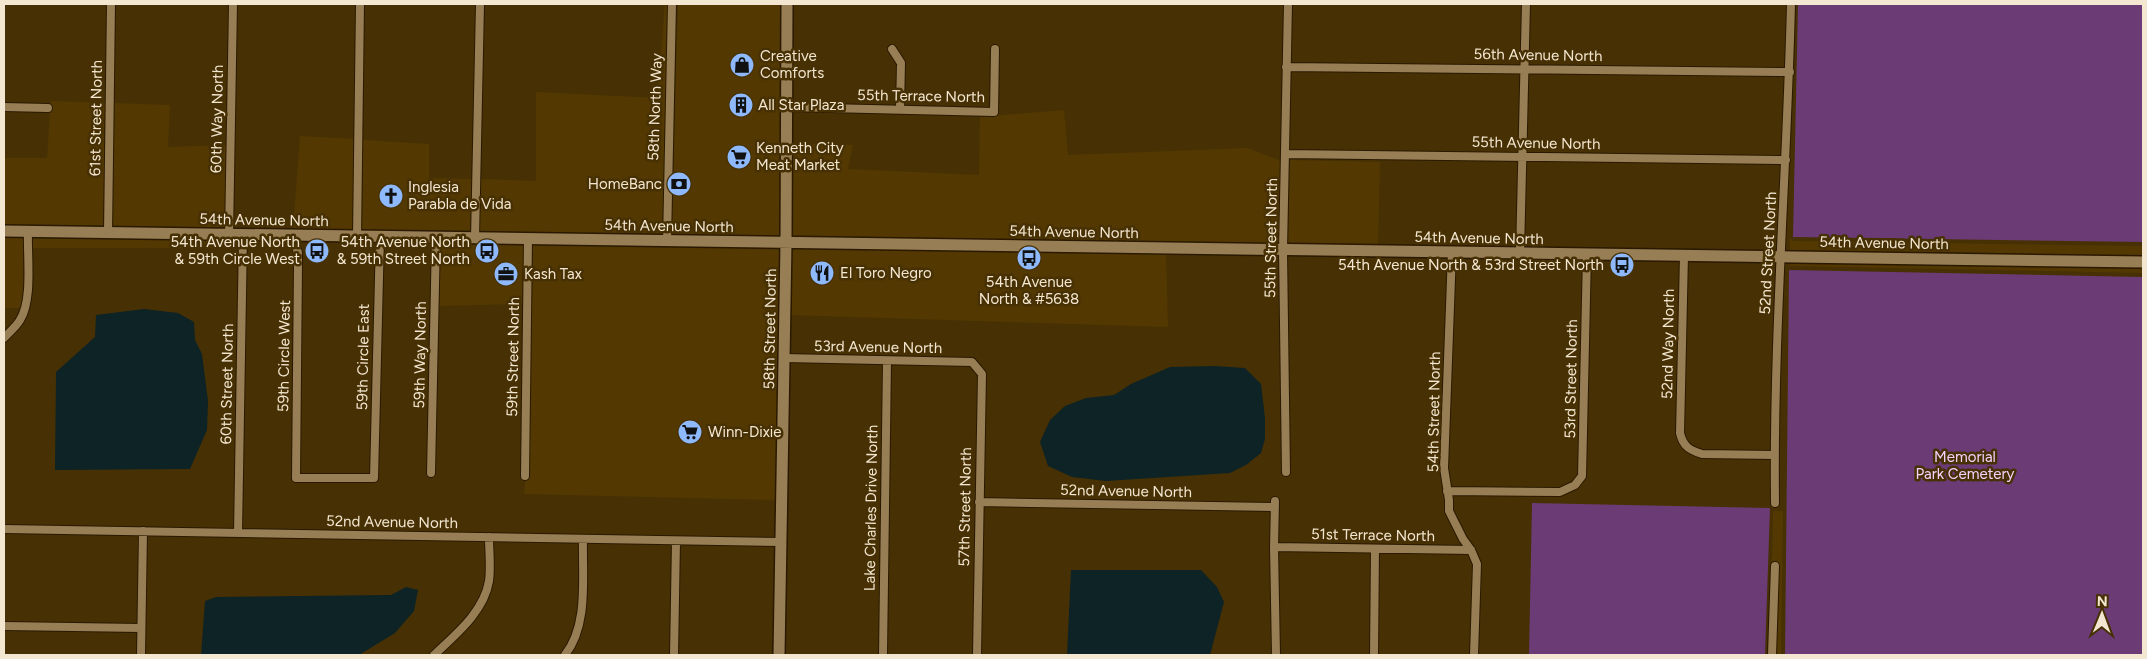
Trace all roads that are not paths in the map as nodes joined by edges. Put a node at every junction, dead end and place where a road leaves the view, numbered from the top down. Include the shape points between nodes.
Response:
1 (111, 4) edge
2 (233, 4) edge
3 (360, 4) edge
4 (480, 4) edge
5 (672, 4) edge
6 (788, 4) edge
7 (1288, 4) edge
8 (1526, 4) edge
9 (1792, 4) edge
10 (892, 49) dead end
11 (995, 49) dead end
12 (1286, 67) junction
13 (1525, 69) junction
14 (1790, 72) junction
15 (4, 107) edge
16 (48, 108) dead end
17 (786, 108) junction
18 (900, 110) junction
19 (1286, 154) junction
20 (1522, 157) junction
21 (1786, 160) junction
22 (4, 231) edge
23 (28, 232) junction
24 (108, 233) junction
25 (230, 235) junction
26 (243, 235) junction
27 (293, 236) junction
28 (357, 236) junction
29 (380, 237) junction
30 (436, 238) junction
31 (475, 238) junction
32 (528, 239) junction
33 (666, 241) junction
34 (786, 243) junction
35 (1283, 250) junction
36 (1452, 252) junction
37 (1520, 253) junction
38 (1588, 254) junction
39 (1684, 255) junction
40 (1780, 257) junction
41 (2143, 262) edge
42 (4, 338) edge
43 (784, 358) junction
44 (887, 361) junction
45 (972, 362) joint
46 (1775, 455) junction
47 (1286, 472) dead end
48 (431, 473) dead end
49 (525, 476) dead end
50 (374, 478) joint
51 (1447, 491) junction
52 (979, 502) junction
53 (1775, 503) dead end
54 (4, 529) edge
55 (143, 531) junction
56 (238, 533) junction
57 (489, 537) junction
58 (583, 539) junction
59 (676, 541) junction
60 (781, 542) junction
61 (1274, 547) junction
62 (1375, 549) junction
63 (1471, 550) junction
64 (1775, 566) dead end
65 (4, 626) edge
66 (141, 628) junction
67 (141, 655) edge
68 (434, 655) edge
69 (565, 655) edge
70 (674, 655) edge
71 (779, 655) edge
72 (883, 655) edge
73 (977, 655) edge
74 (1276, 655) edge
75 (1374, 655) edge
76 (1474, 655) edge
77 (1772, 655) edge

1 - 24 street, 61st Street North
2 - 25 street, 60th Way North
3 - 28 street
4 - 31 street
5 - 33 street, 58th North Way
6 - 17 main road, 58th Street North
7 - 12 street, 55th Street North
8 - 13 street
9 - 14 street, 52nd Street North
10 - 18 street via 901,62
11 - 18 street, 55th Terrace North via 994,112
12 - 13 street, 56th Avenue North
12 - 19 street, 55th Street North
13 - 14 street, 56th Avenue North
13 - 20 street
14 - 21 street, 52nd Street North
15 - 16 street
17 - 18 street, 55th Terrace North
17 - 34 main road, 58th Street North
19 - 20 street, 55th Avenue North
19 - 35 street, 55th Street North
20 - 21 street, 55th Avenue North
20 - 37 street
21 - 40 street, 52nd Street North
22 - 23 main road, 54th Avenue North
23 - 24 main road, 54th Avenue North
23 - 42 street via 25,309 20,321
24 - 25 main road, 54th Avenue North
25 - 26 main road, 54th Avenue North
26 - 27 main road, 54th Avenue North
26 - 56 street, 60th Street North
27 - 28 main road, 54th Avenue North
27 - 50 street, 59th Circle West via 298,253 296,478
28 - 29 main road, 54th Avenue North
29 - 30 main road, 54th Avenue North
29 - 50 street, 59th Circle East
30 - 31 main road, 54th Avenue North
30 - 48 street, 59th Way North
31 - 32 main road, 54th Avenue North
32 - 33 main road, 54th Avenue North
32 - 49 street, 59th Street North
33 - 34 main road, 54th Avenue North
34 - 35 main road, 54th Avenue North
34 - 43 main road, 58th Street North
35 - 36 main road, 54th Avenue North
35 - 47 street, 55th Street North
36 - 37 main road, 54th Avenue North
36 - 51 street, 54th Street North via 1444,468
37 - 38 main road, 54th Avenue North
38 - 39 main road, 54th Avenue North
38 - 51 street, 53rd Street North via 1582,476 1575,486 1560,492
39 - 40 main road, 54th Avenue North
39 - 46 street, 52nd Way North via 1680,433 1683,443 1702,454
40 - 41 main road, 54th Avenue North
40 - 46 street, 52nd Street North
43 - 44 street, 53rd Avenue North
43 - 60 main road, 58th Street North
44 - 45 street, 53rd Avenue North
44 - 72 street, Lake Charles Drive North
45 - 52 street, 57th Street North via 982,374
46 - 53 street, 52nd Street North
51 - 63 street, 54th Street North via 1449,511
52 - 61 street, 52nd Avenue North via 1274,504
52 - 73 street, 57th Street North
54 - 55 street, 52nd Avenue North
55 - 56 street, 52nd Avenue North
55 - 66 street
56 - 57 street, 52nd Avenue North
57 - 58 street, 52nd Avenue North
57 - 68 street via 489,580 484,596 468,623
58 - 59 street, 52nd Avenue North
58 - 69 street via 581,623
59 - 60 street, 52nd Avenue North
59 - 70 street
60 - 71 main road, 58th Street North
61 - 62 street, 51st Terrace North
61 - 74 street
62 - 63 street, 51st Terrace North
62 - 75 street
63 - 76 street, 54th Street North via 1477,564
64 - 77 street
65 - 66 street
66 - 67 street

